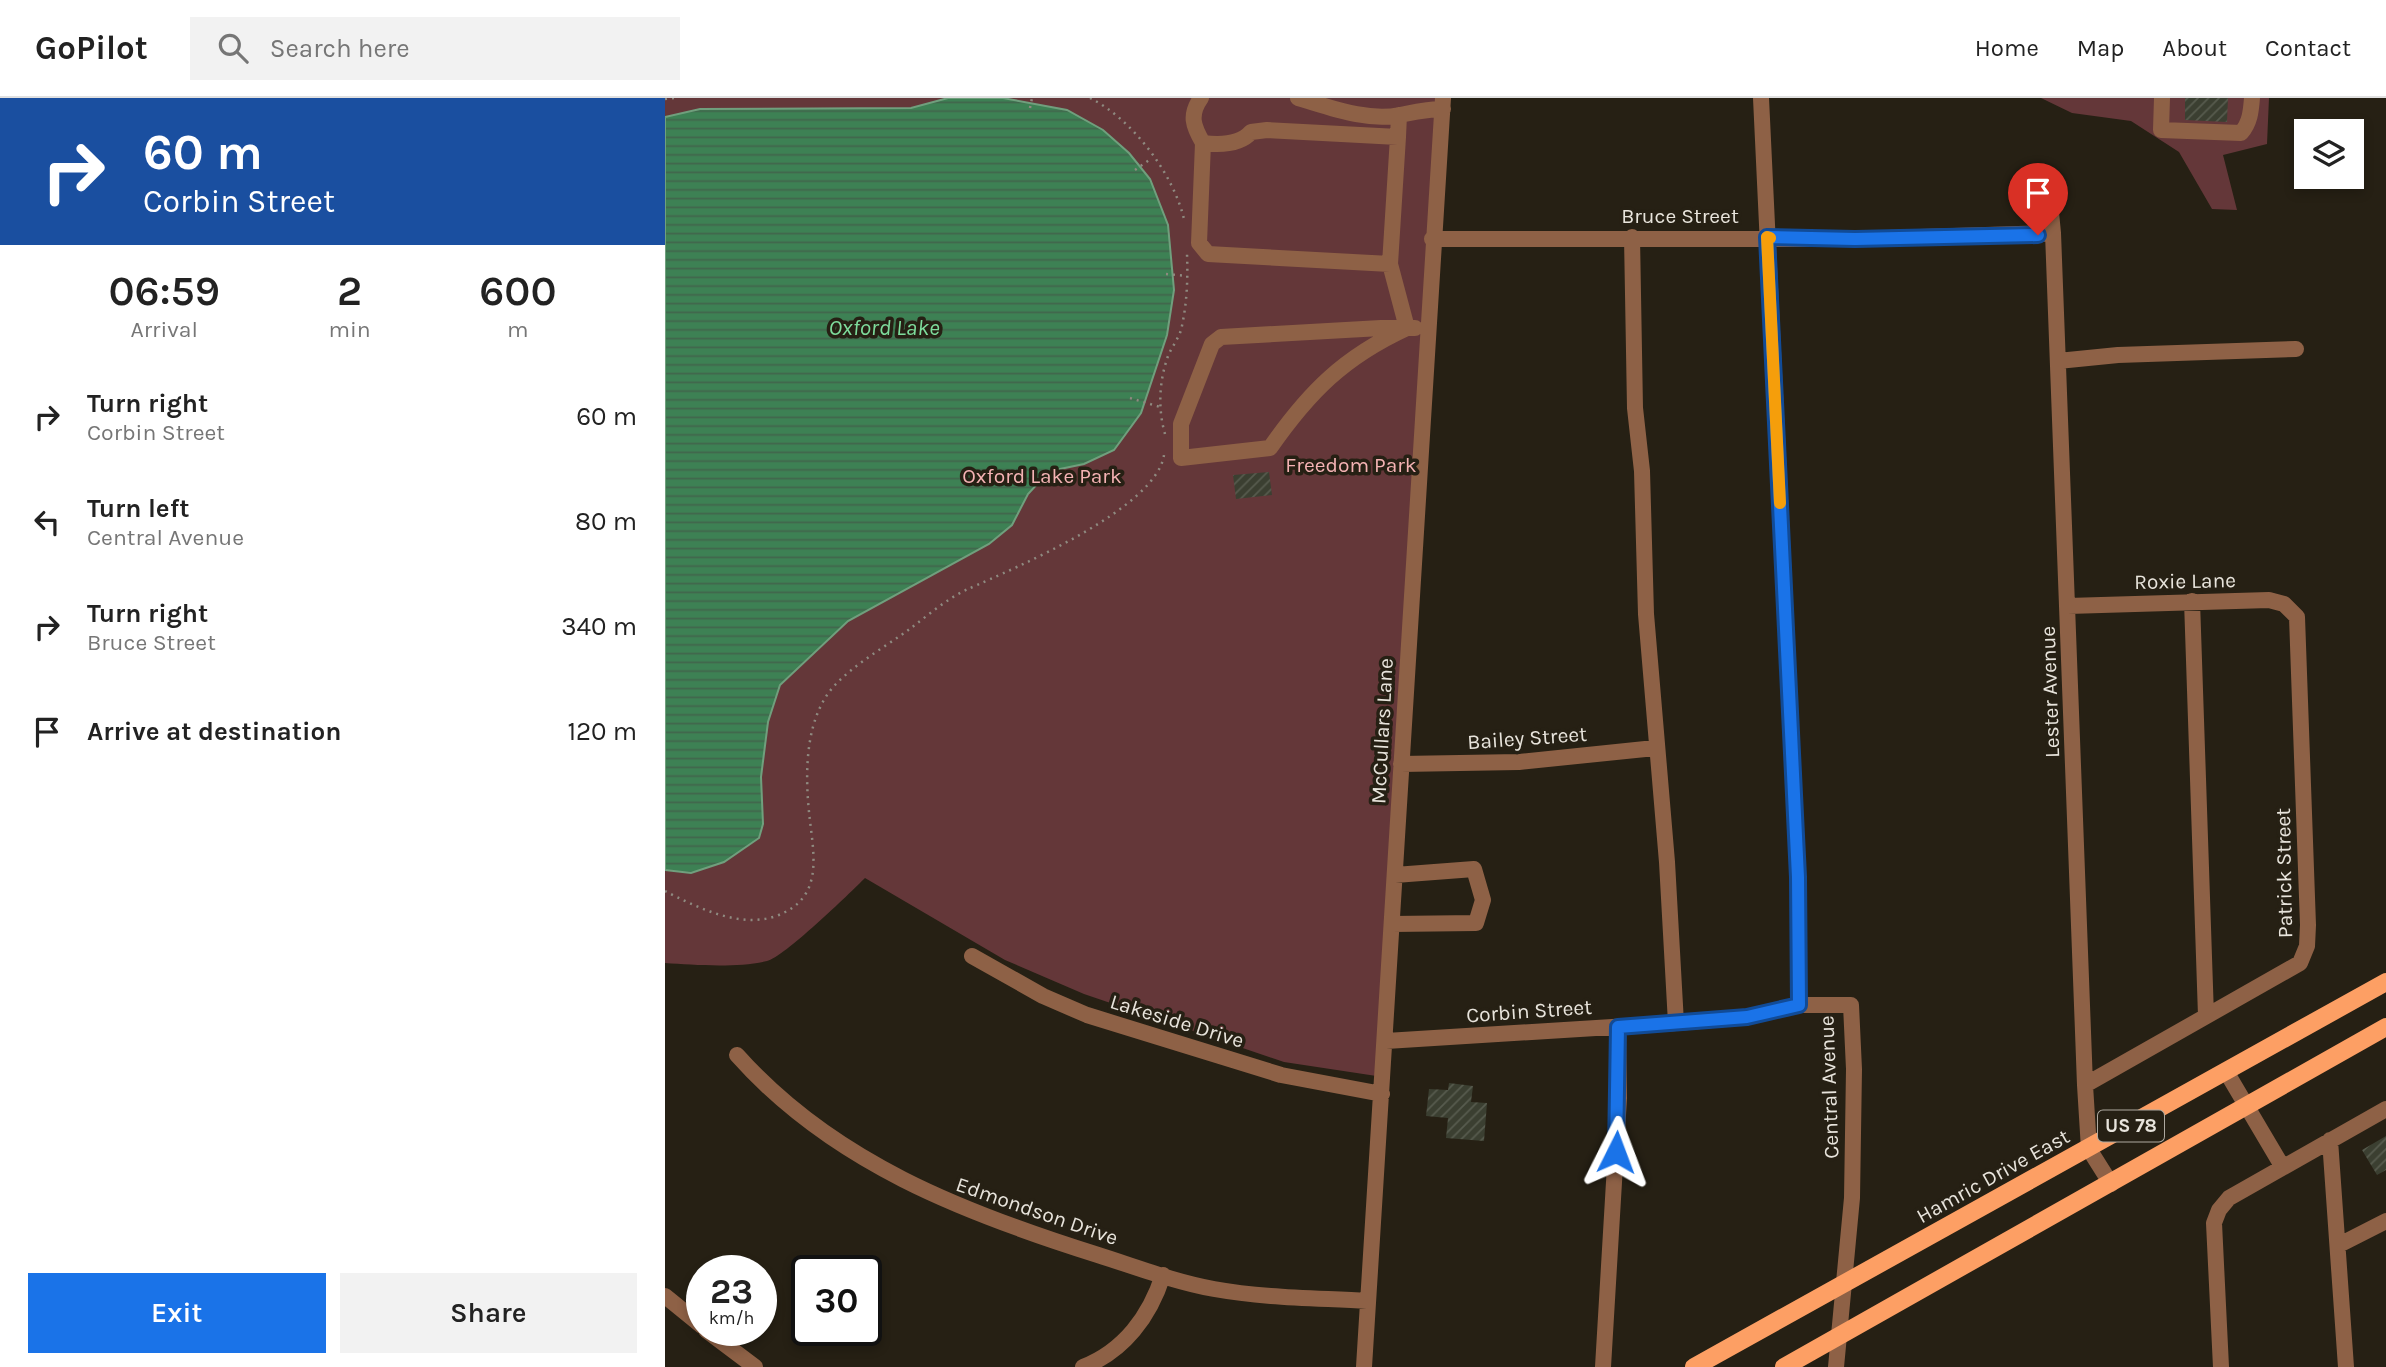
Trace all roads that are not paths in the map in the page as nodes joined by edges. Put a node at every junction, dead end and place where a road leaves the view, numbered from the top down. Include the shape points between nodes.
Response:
1 (1201, 98) edge
2 (1298, 98) edge
3 (1761, 98) edge
4 (2162, 98) edge
5 (2252, 98) edge
6 (1443, 103) edge
7 (1399, 116) junction
8 (1398, 136) junction
9 (1203, 143) junction
10 (2049, 192) dead end
11 (2053, 233) junction
12 (1632, 237) junction
13 (1767, 237) junction
14 (1432, 239) junction
15 (1390, 264) junction
16 (1407, 328) junction
17 (1428, 329) junction
18 (2296, 349) dead end
19 (2058, 361) junction
20 (2192, 601) junction
21 (2068, 606) junction
22 (2297, 617) joint
23 (1655, 748) junction
24 (1401, 764) junction
25 (1395, 875) junction
26 (1392, 924) junction
27 (972, 956) dead end
28 (2386, 982) edge
29 (1799, 1005) junction
30 (2206, 1016) junction
31 (1676, 1023) junction
32 (1618, 1027) junction
33 (2386, 1027) edge
34 (1386, 1041) junction
35 (737, 1055) dead end
36 (2227, 1073) junction
37 (2085, 1086) junction
38 (1382, 1094) junction
39 (2248, 1108) junction
40 (2386, 1109) edge
41 (2330, 1140) junction
42 (2089, 1149) junction
43 (2282, 1166) junction
44 (2111, 1184) junction
45 (2386, 1221) edge
46 (2339, 1245) junction
47 (1163, 1275) junction
48 (1846, 1282) junction
49 (665, 1296) edge
50 (1367, 1301) junction
51 (686, 1313) edge
52 (1838, 1337) junction
53 (727, 1346) edge
54 (755, 1367) edge
55 (1083, 1367) edge
56 (1364, 1367) edge
57 (1603, 1367) edge
58 (1695, 1367) edge
59 (1784, 1367) edge
60 (1836, 1367) edge
61 (2221, 1367) edge
62 (2346, 1367) edge

1 - 9 street via 1194,108 1193,126
2 - 7 street via 1368,115
3 - 13 street, Central Avenue
4 - 5 street via 2161,130 2241,132 2247,127
6 - 7 street
6 - 14 street, McCullars Lane
7 - 8 street
8 - 9 street via 1267,130 1251,132 1244,140
8 - 15 street
9 - 15 street via 1199,243 1208,254
10 - 11 street, Lester Avenue
11 - 13 street, Bruce Street
11 - 19 street, Lester Avenue
12 - 13 street, Bruce Street
12 - 14 street, Bruce Street
12 - 23 street via 1635,408
13 - 29 street, Central Avenue via 1796,822
14 - 17 street, McCullars Lane
15 - 16 street
16 - 16 street via 1221,337 1212,344 1181,424 1181,458 1270,448 1295,412 1337,370 1368,346
16 - 17 street
17 - 24 street, McCullars Lane
18 - 19 street
19 - 21 street, Lester Avenue
20 - 21 street, Roxie Lane
20 - 22 street, Roxie Lane via 2269,600 2284,604
20 - 30 street
21 - 37 street, Lester Avenue
22 - 30 street, Patrick Street via 2307,946 2300,963
23 - 24 street, Bailey Street via 1519,762
23 - 31 street
24 - 25 street, McCullars Lane
25 - 26 street, McCullars Lane
25 - 26 street via 1474,869 1483,900 1476,923
26 - 34 street, McCullars Lane
27 - 38 street, Lakeside Drive via 1087,1015 1281,1075
28 - 36 main road, Hamric Drive East / US 78
29 - 31 street, Corbin Street via 1747,1017
29 - 48 street, Central Avenue via 1851,1005 1852,1198
30 - 37 street, Patrick Street
31 - 32 street, Corbin Street
32 - 34 street, Corbin Street
32 - 57 street via 1619,1098
33 - 39 main road, US 78
34 - 38 street, McCullars Lane
35 - 47 street, Edmondson Drive via 765,1086 898,1178 998,1223
36 - 39 street
36 - 42 main road, Hamric Drive East / US 78
37 - 42 street, Lester Avenue
38 - 50 street, McCullars Lane
39 - 43 street
39 - 44 main road, US 78
40 - 41 street
41 - 43 street
41 - 46 street
42 - 44 street, Lester Avenue
42 - 48 main road, Hamric Drive East / US 78
43 - 61 street via 2229,1198 2214,1223
44 - 52 main road, US 78
45 - 46 street
46 - 62 street
47 - 50 street, Edmondson Drive via 1232,1292
47 - 55 street via 1151,1306 1133,1331 1112,1351
48 - 52 street, Central Avenue
48 - 58 main road, Hamric Drive East / US 78
49 - 51 street
50 - 56 street, McCullars Lane
52 - 59 main road, US 78
52 - 60 street, Central Avenue
53 - 54 street

